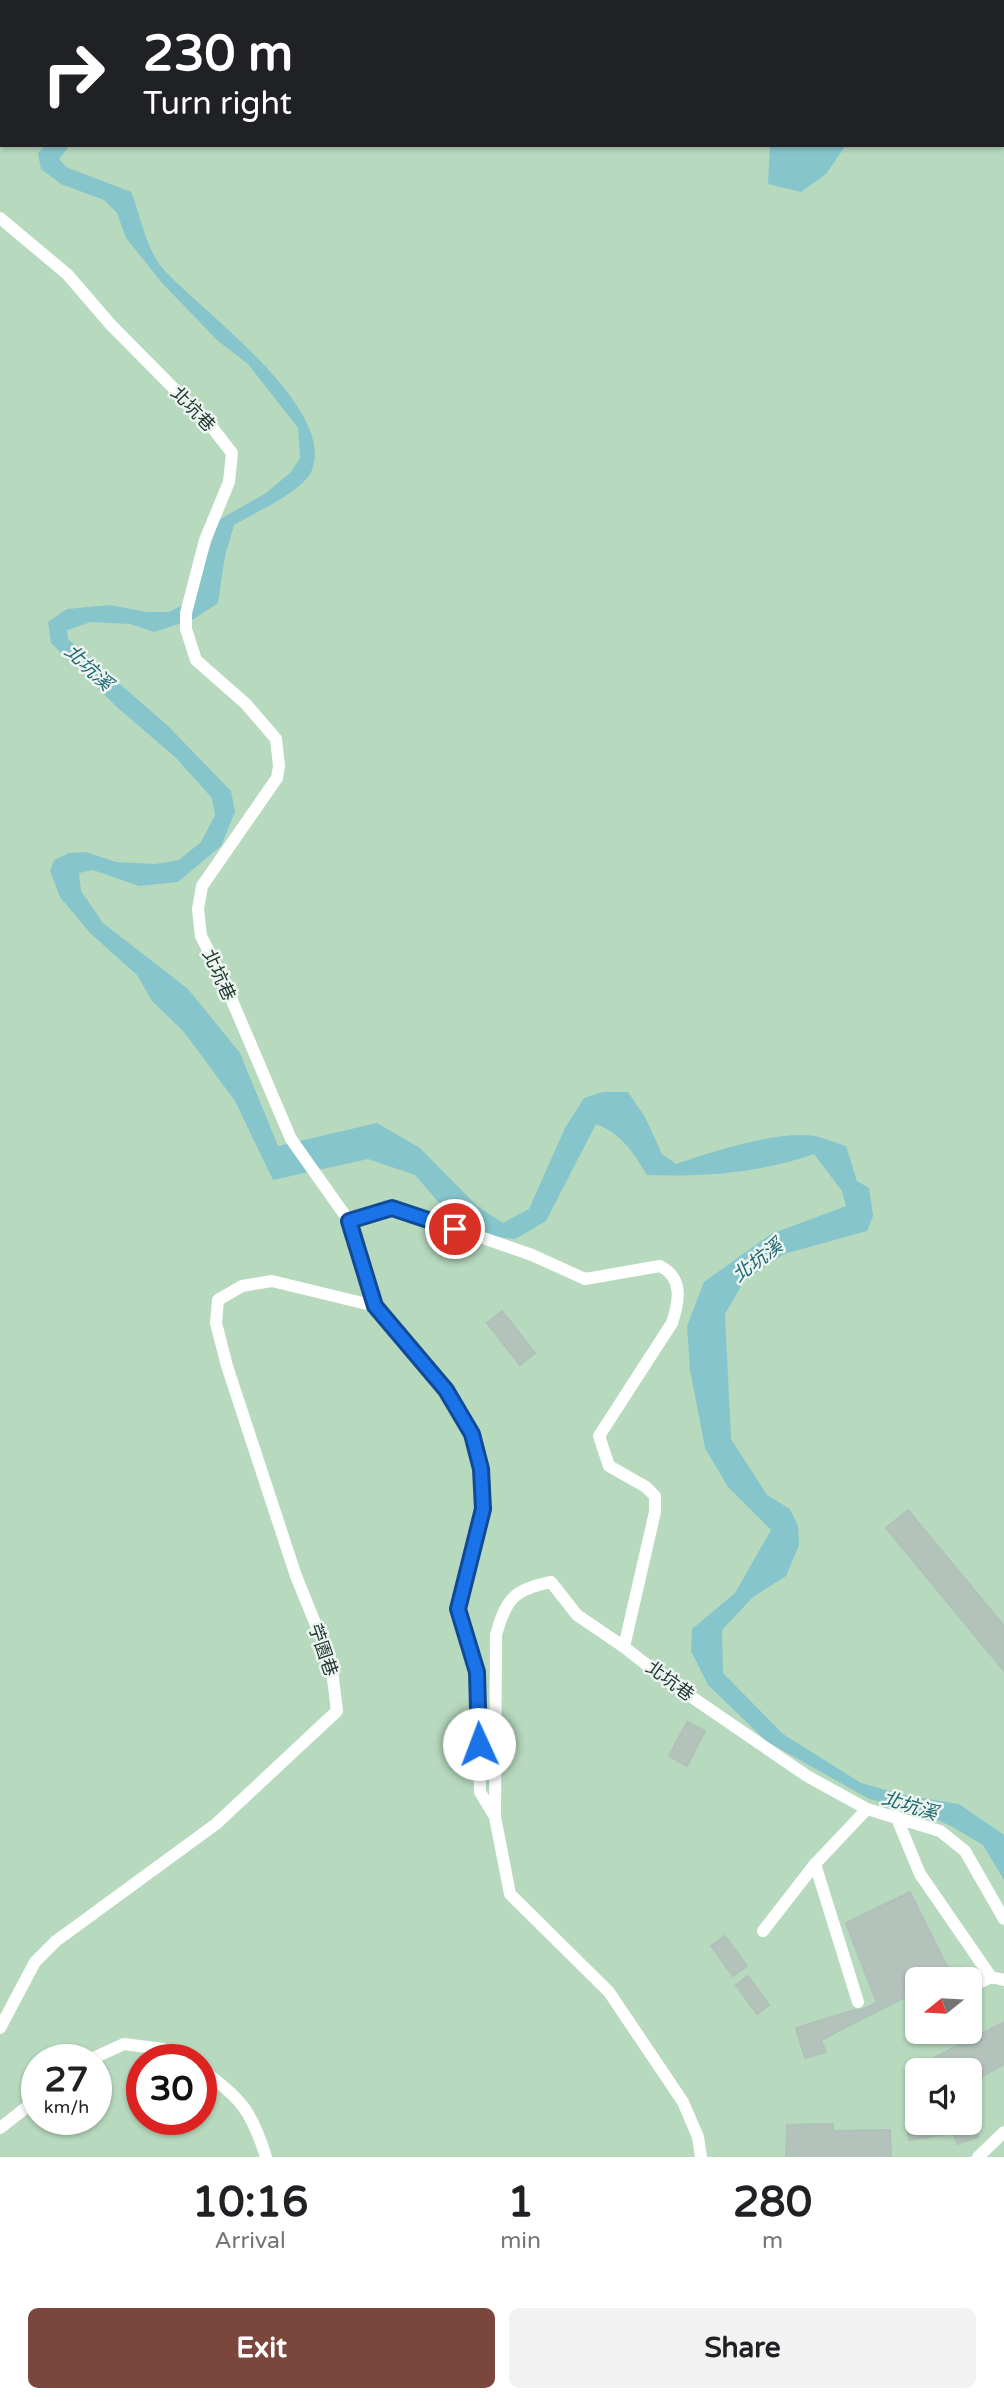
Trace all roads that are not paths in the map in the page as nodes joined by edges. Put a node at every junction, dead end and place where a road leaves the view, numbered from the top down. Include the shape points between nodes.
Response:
1 (0, 218) edge
2 (349, 1221) junction
3 (375, 1306) junction
4 (624, 1647) junction
5 (867, 1809) junction
6 (495, 1816) junction
7 (896, 1816) junction
8 (815, 1864) junction
9 (1004, 1919) edge
10 (763, 1931) dead end
11 (990, 1977) junction
12 (1004, 1980) edge
13 (982, 1981) edge
14 (858, 2002) dead end
15 (0, 2028) edge
16 (217, 2081) edge
17 (21, 2112) edge
18 (0, 2128) edge
19 (1004, 2132) edge
20 (266, 2157) edge
21 (701, 2157) edge
22 (978, 2157) edge

1 - 2 street, 北坑巷 via 67,274 232,453 229,482 205,540 186,629 196,660 246,704 276,739 279,766 277,778 202,886 198,909 201,936 291,1139
2 - 3 street, 北坑巷
2 - 4 street via 392,1208 532,1255 585,1279 660,1266 677,1283 678,1304 672,1323 599,1436 609,1466 655,1496
3 - 6 street, 北坑巷 via 446,1390 472,1434 481,1469 483,1509 458,1609 477,1672 480,1792
3 - 15 street, 苧園巷 via 272,1281 242,1286 218,1300 216,1323 227,1366 296,1576 331,1662 337,1711 216,1824 56,1941 35,1962
4 - 5 street, 北坑巷 via 807,1776
4 - 6 street, 北坑巷 via 577,1615 551,1582 527,1587 503,1610 496,1635
5 - 7 street, 北坑巷
5 - 8 street
6 - 21 street, 北坑巷 via 510,1894 609,1992 683,2102
7 - 9 street, 北坑巷 via 940,1832 965,1851
7 - 11 street via 920,1874
8 - 10 street
8 - 14 street
11 - 12 street
11 - 13 street
16 - 20 street via 236,2095 256,2123
17 - 18 street
19 - 22 street

